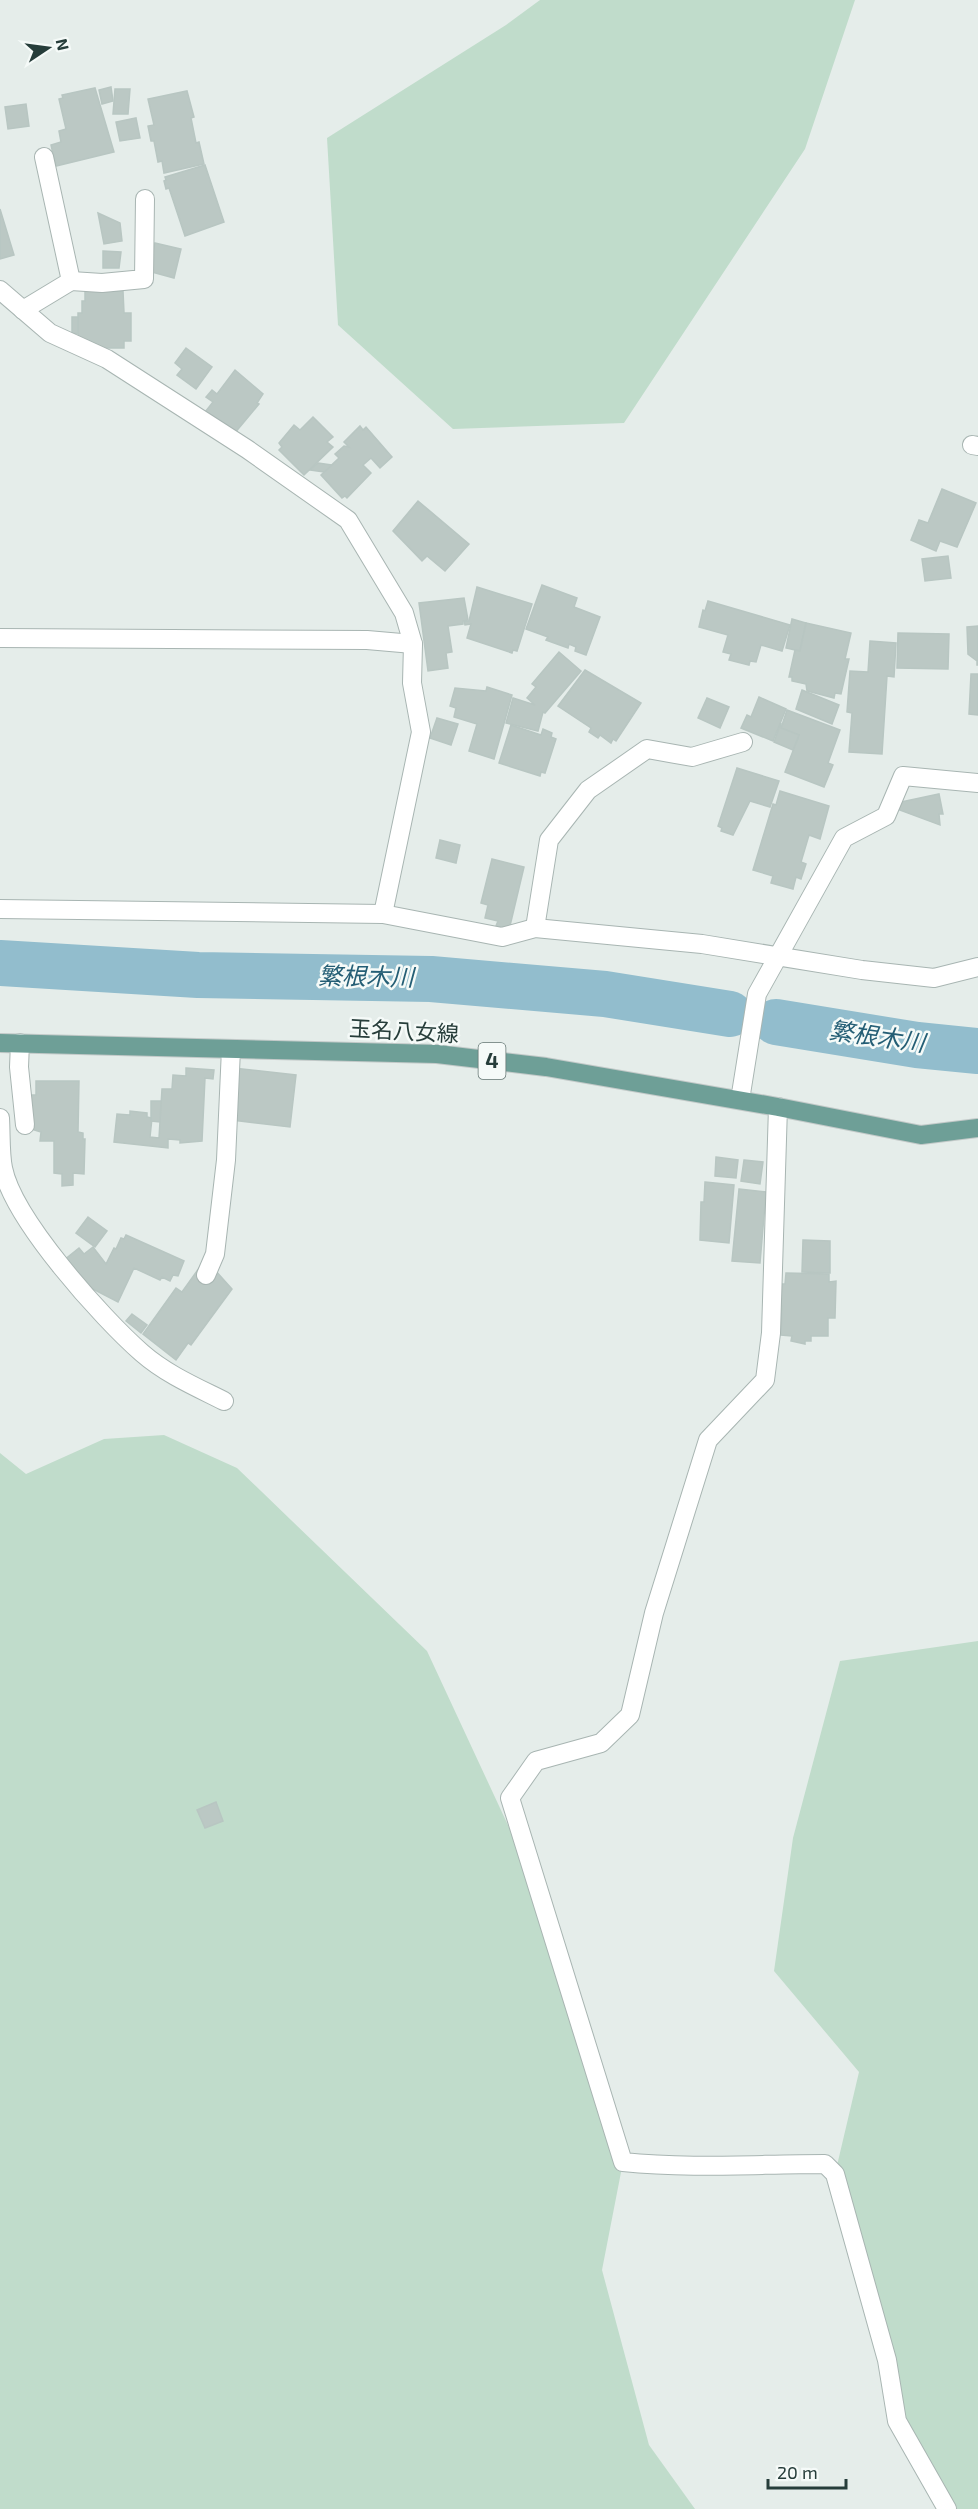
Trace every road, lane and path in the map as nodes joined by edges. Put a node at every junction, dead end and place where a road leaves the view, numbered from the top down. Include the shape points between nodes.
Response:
1 (44, 157) dead end
2 (146, 199) dead end
3 (70, 280) junction
4 (0, 290) edge
5 (23, 310) junction
6 (0, 638) edge
7 (414, 644) junction
8 (743, 742) dead end
9 (978, 783) edge
10 (0, 909) edge
11 (383, 914) junction
12 (535, 928) junction
13 (778, 956) junction
14 (978, 967) edge
15 (0, 1043) edge
16 (20, 1043) junction
17 (231, 1049) junction
18 (740, 1100) junction
19 (778, 1107) junction
20 (0, 1118) edge
21 (25, 1125) dead end
22 (978, 1128) edge
23 (206, 1275) dead end
24 (224, 1401) dead end
25 (947, 2509) edge

1 - 3 street
2 - 3 street via 144,279 102,283
3 - 5 street
4 - 5 street
5 - 7 street via 51,333 106,359 248,449 348,520 404,612
6 - 7 street via 366,640
7 - 11 street via 412,683 421,732
8 - 12 street via 692,757 647,749 588,790 549,840
9 - 13 street via 903,776 886,816 844,838
10 - 11 street
11 - 12 street via 502,936
12 - 13 street via 702,944
13 - 14 street via 934,978
13 - 18 street via 757,994
15 - 16 main road, 玉名八女線 / 4
16 - 17 main road, 玉名八女線 / 4
16 - 21 street
17 - 18 main road, 玉名八女線 / 4 via 437,1054 546,1067
17 - 23 street via 226,1160 215,1254
18 - 19 main road, 玉名八女線 / 4
19 - 22 main road, 玉名八女線 / 4 via 921,1135
19 - 25 street via 771,1333 765,1380 708,1440 654,1613 630,1715 601,1743 536,1761 510,1798 623,2162 676,2167 825,2164 834,2174 887,2360 897,2421
20 - 24 street via 3,1170 25,1219 92,1303 143,1354

